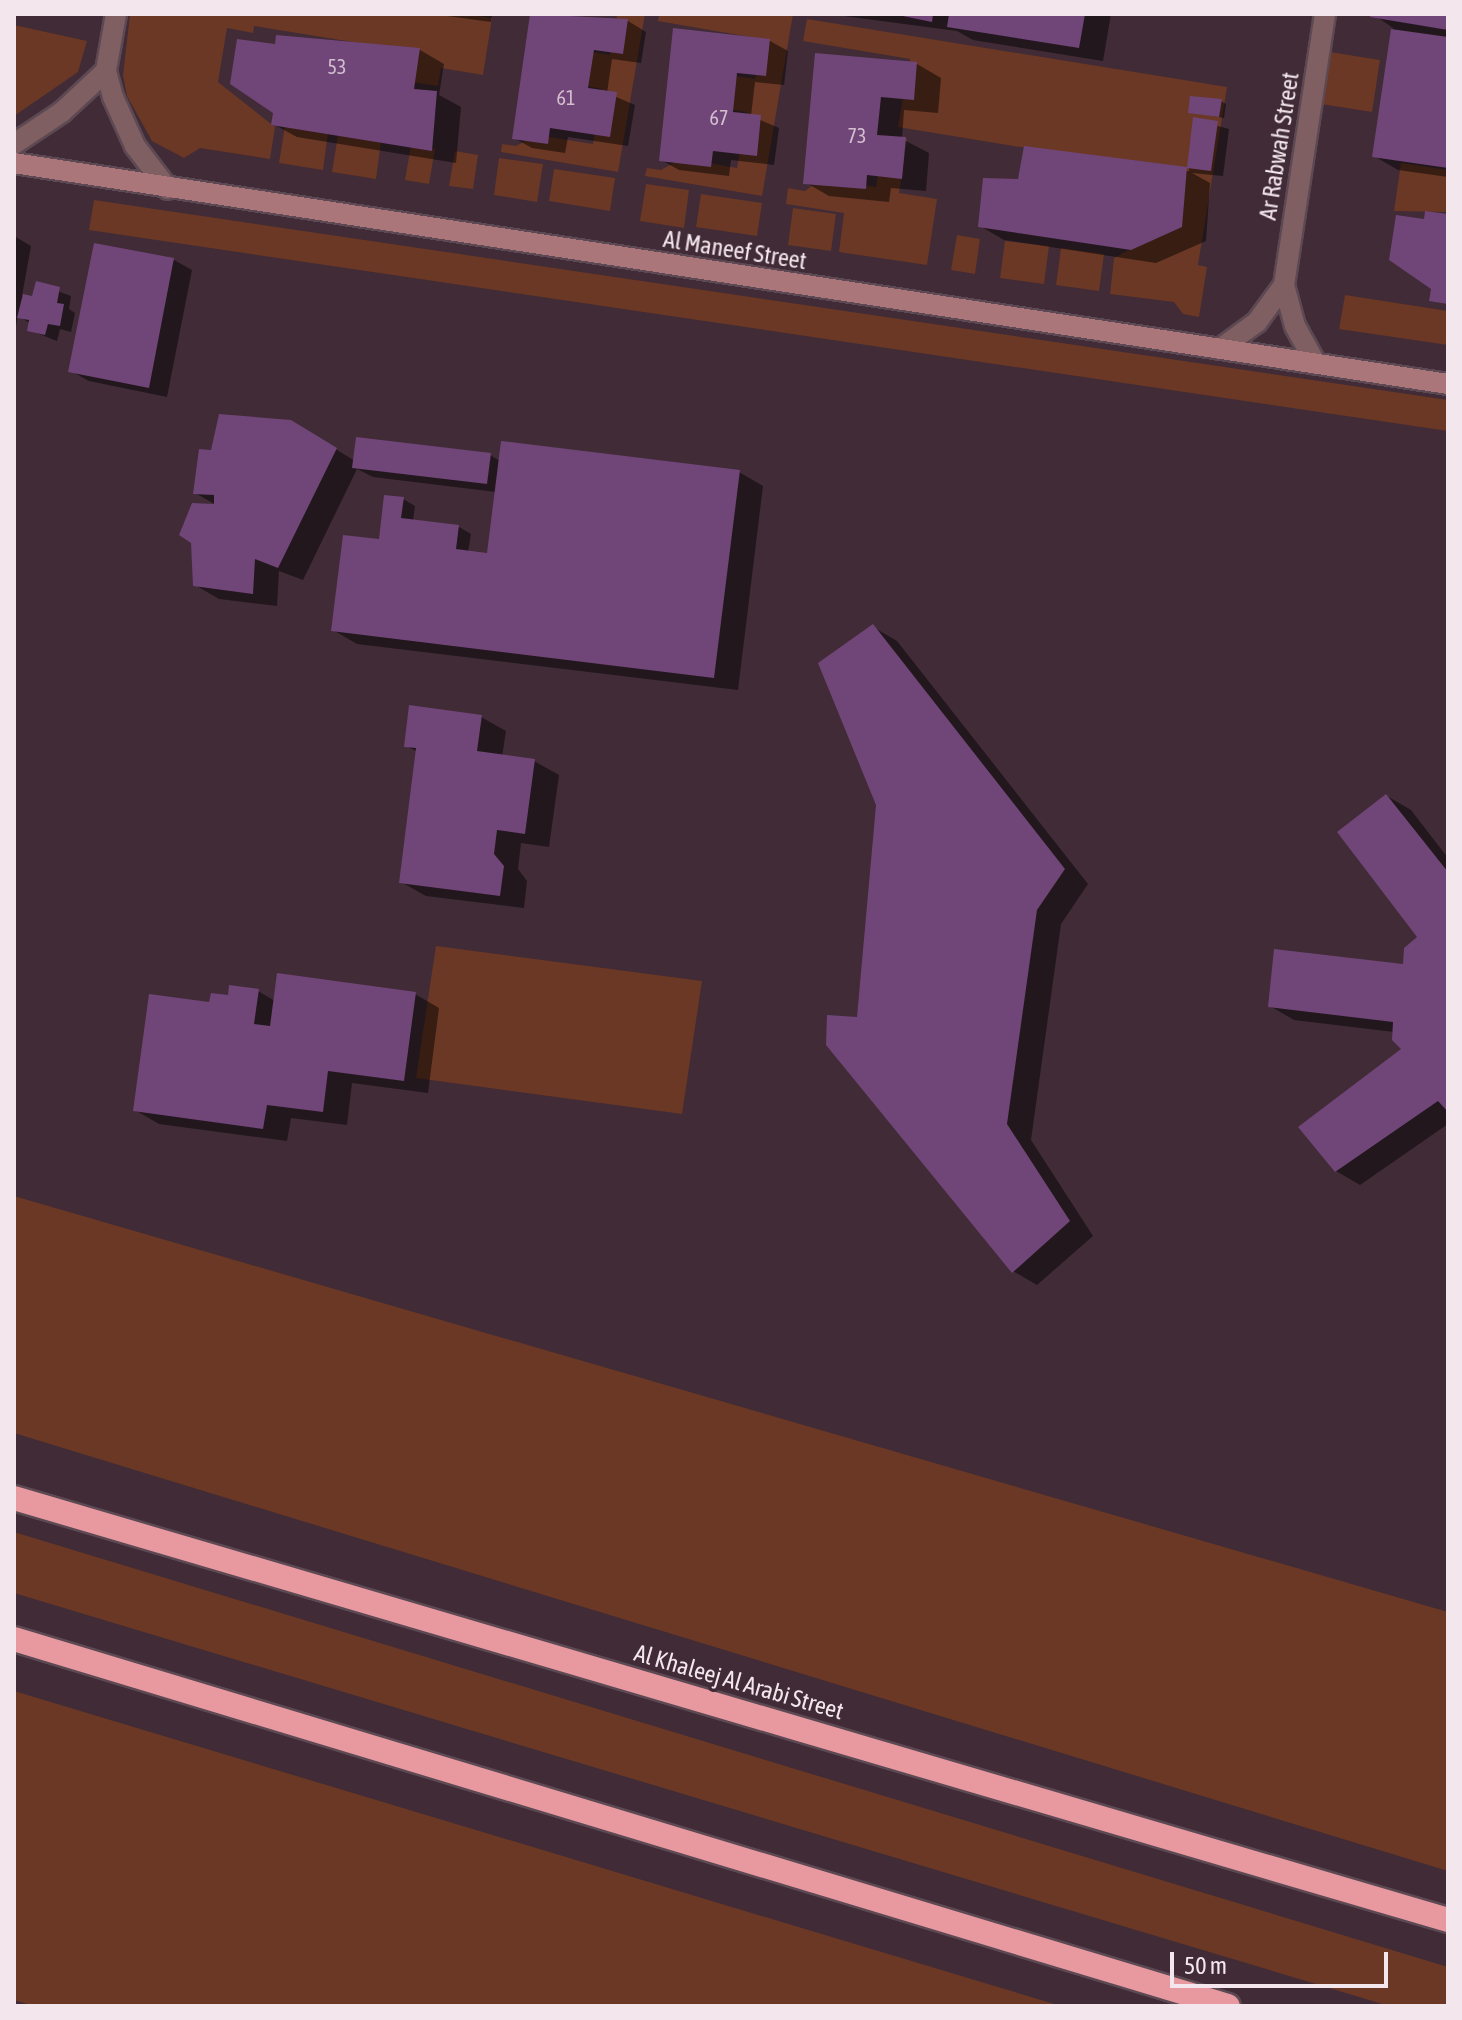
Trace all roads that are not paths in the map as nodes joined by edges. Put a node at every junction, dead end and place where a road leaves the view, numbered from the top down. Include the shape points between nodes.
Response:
1 (116, 14) edge
2 (1325, 14) edge
3 (106, 71) junction
4 (14, 144) edge
5 (14, 163) edge
6 (168, 189) junction
7 (1284, 285) junction
8 (1220, 349) junction
9 (1316, 364) junction
10 (1448, 384) edge
11 (14, 1498) edge
12 (14, 1639) edge
13 (14, 1646) edge
14 (85, 1662) junction
15 (1448, 1920) edge
16 (1228, 2006) edge

1 - 3 street
2 - 7 street, Ar Rabwah Street
3 - 4 street via 62,112
3 - 6 street via 122,122
5 - 6 street, Al Maneef Street
6 - 8 street, Al Maneef Street
7 - 8 street, Ar Rabwah Street via 1257,322
7 - 9 street, Ar Rabwah Street via 1295,326
8 - 9 street, Al Maneef Street
9 - 10 street, Al Maneef Street
11 - 15 highway, Al Khaleej Al Arabi Street
12 - 14 highway
13 - 14 highway
14 - 16 highway

